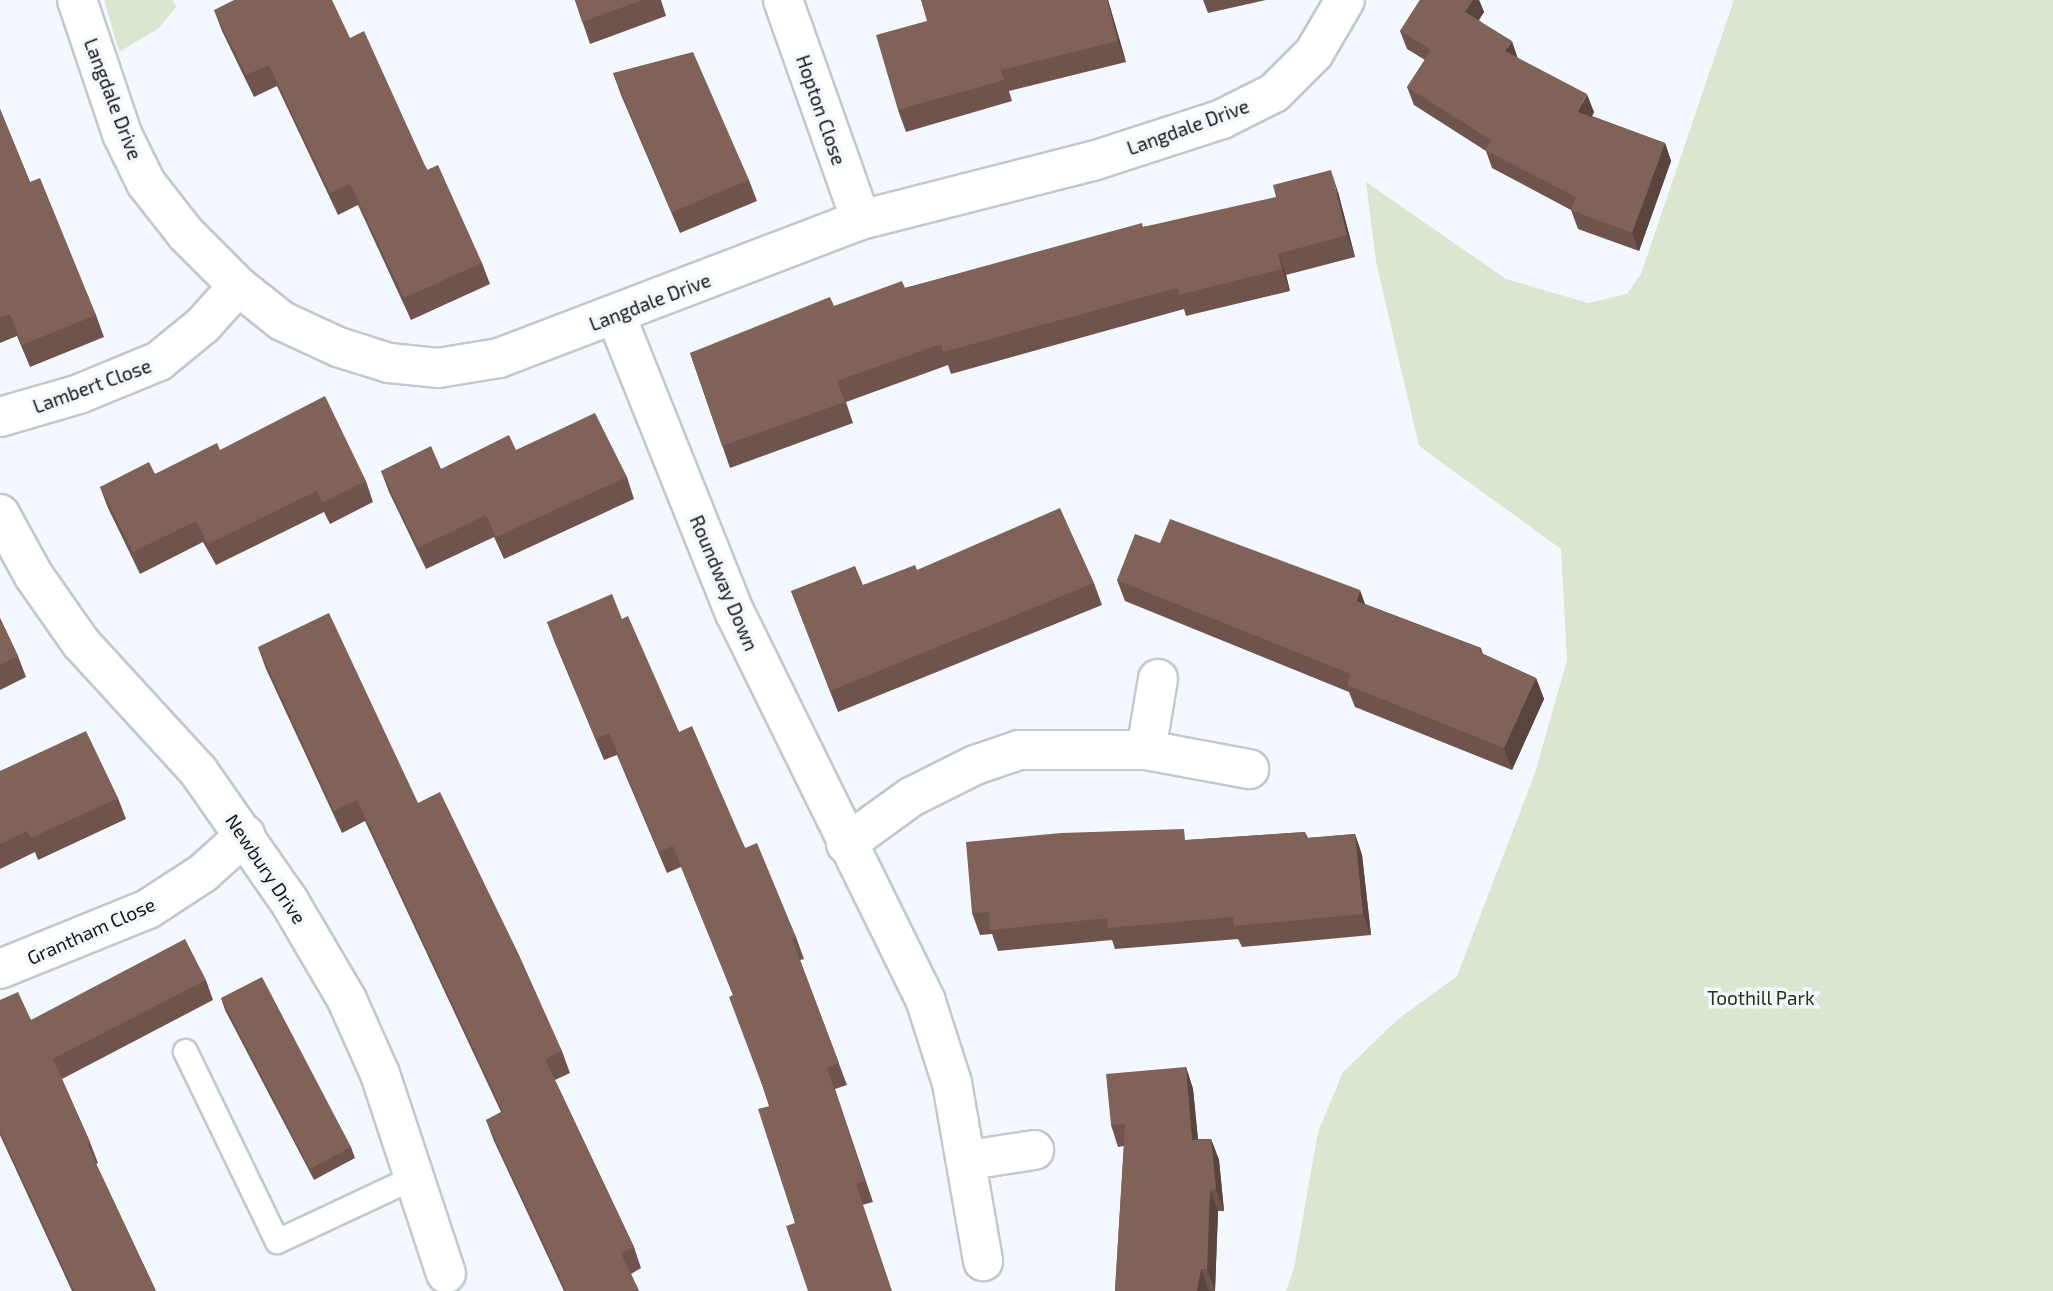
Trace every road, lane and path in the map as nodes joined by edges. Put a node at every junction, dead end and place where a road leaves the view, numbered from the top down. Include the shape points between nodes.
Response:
1 (77, 0) edge
2 (783, 0) edge
3 (1345, 0) edge
4 (861, 220) junction
5 (238, 286) junction
6 (616, 316) junction
7 (0, 417) edge
8 (0, 514) edge
9 (1158, 679) dead end
10 (1146, 750) junction
11 (1249, 769) dead end
12 (246, 835) junction
13 (846, 844) junction
14 (0, 970) edge
15 (185, 1051) dead end
16 (1034, 1150) dead end
17 (969, 1160) junction
18 (416, 1176) junction
19 (984, 1261) dead end
20 (446, 1273) dead end

1 - 5 street, Langdale Drive via 103,86 146,183 186,234
2 - 4 street, Hopton Close
3 - 4 street, Langdale Drive via 1314,53 1274,93 1222,118 1093,161
4 - 6 street, Langdale Drive
5 - 6 street, Langdale Drive via 282,321 338,347 389,363 438,368 499,358
5 - 7 street, Lambert Close via 203,325 159,361 79,394
6 - 13 street, Roundway Down via 735,613
8 - 12 street, Newbury Drive via 34,576 81,643 199,772
9 - 10 street
10 - 11 street
10 - 13 street via 1019,750 975,765 911,797
12 - 14 street, Grantham Close via 203,873 148,909
12 - 18 street, Newbury Drive via 347,1000
13 - 17 street, Roundway Down via 926,1002 952,1083
15 - 18 lane via 276,1241
16 - 17 street
17 - 19 street, Roundway Down
18 - 20 street, Newbury Drive

